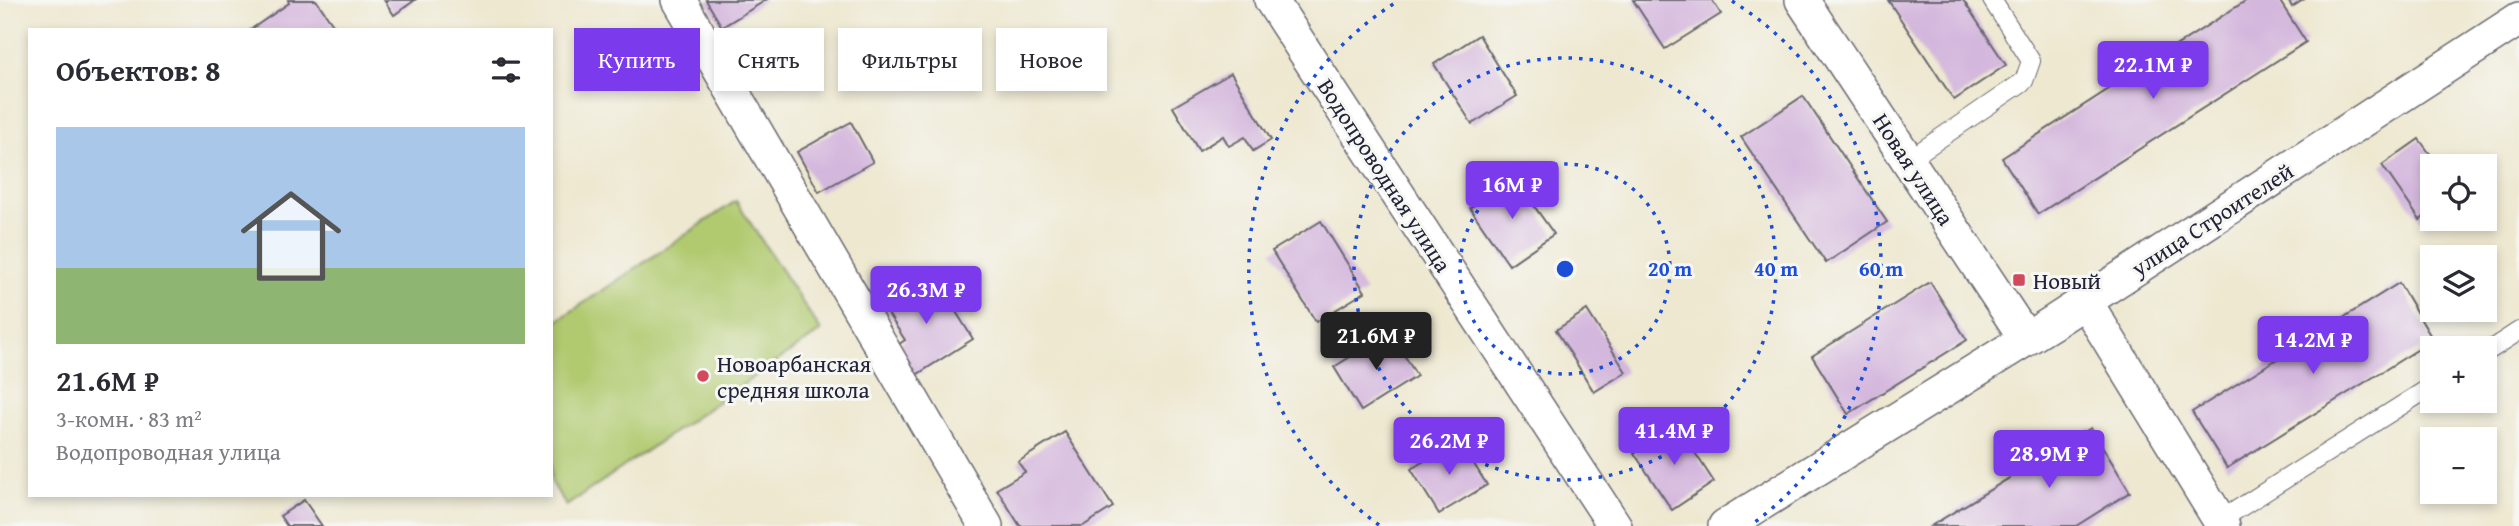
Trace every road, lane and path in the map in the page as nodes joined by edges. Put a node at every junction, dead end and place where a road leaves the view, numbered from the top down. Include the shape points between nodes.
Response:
1 (679, 0) edge
2 (1270, 0) edge
3 (1802, 0) edge
4 (1992, 0) edge
5 (2512, 0) edge
6 (2519, 12) edge
7 (2519, 19) edge
8 (1908, 160) junction
9 (2085, 301) junction
10 (2519, 331) edge
11 (2026, 339) junction
12 (2497, 345) edge
13 (2420, 394) edge
14 (2221, 524) edge
15 (986, 526) edge
16 (1615, 526) edge
17 (1725, 526) edge

1 - 15 street
2 - 16 street, Водопроводная улица
3 - 8 street, Новая улица
4 - 8 lane via 2031,61 2024,81
5 - 6 street
7 - 9 street, улица Строителей
8 - 11 street, Новая улица
9 - 11 street, улица Строителей
9 - 14 street
10 - 12 lane
11 - 17 street, улица Строителей
13 - 14 lane

